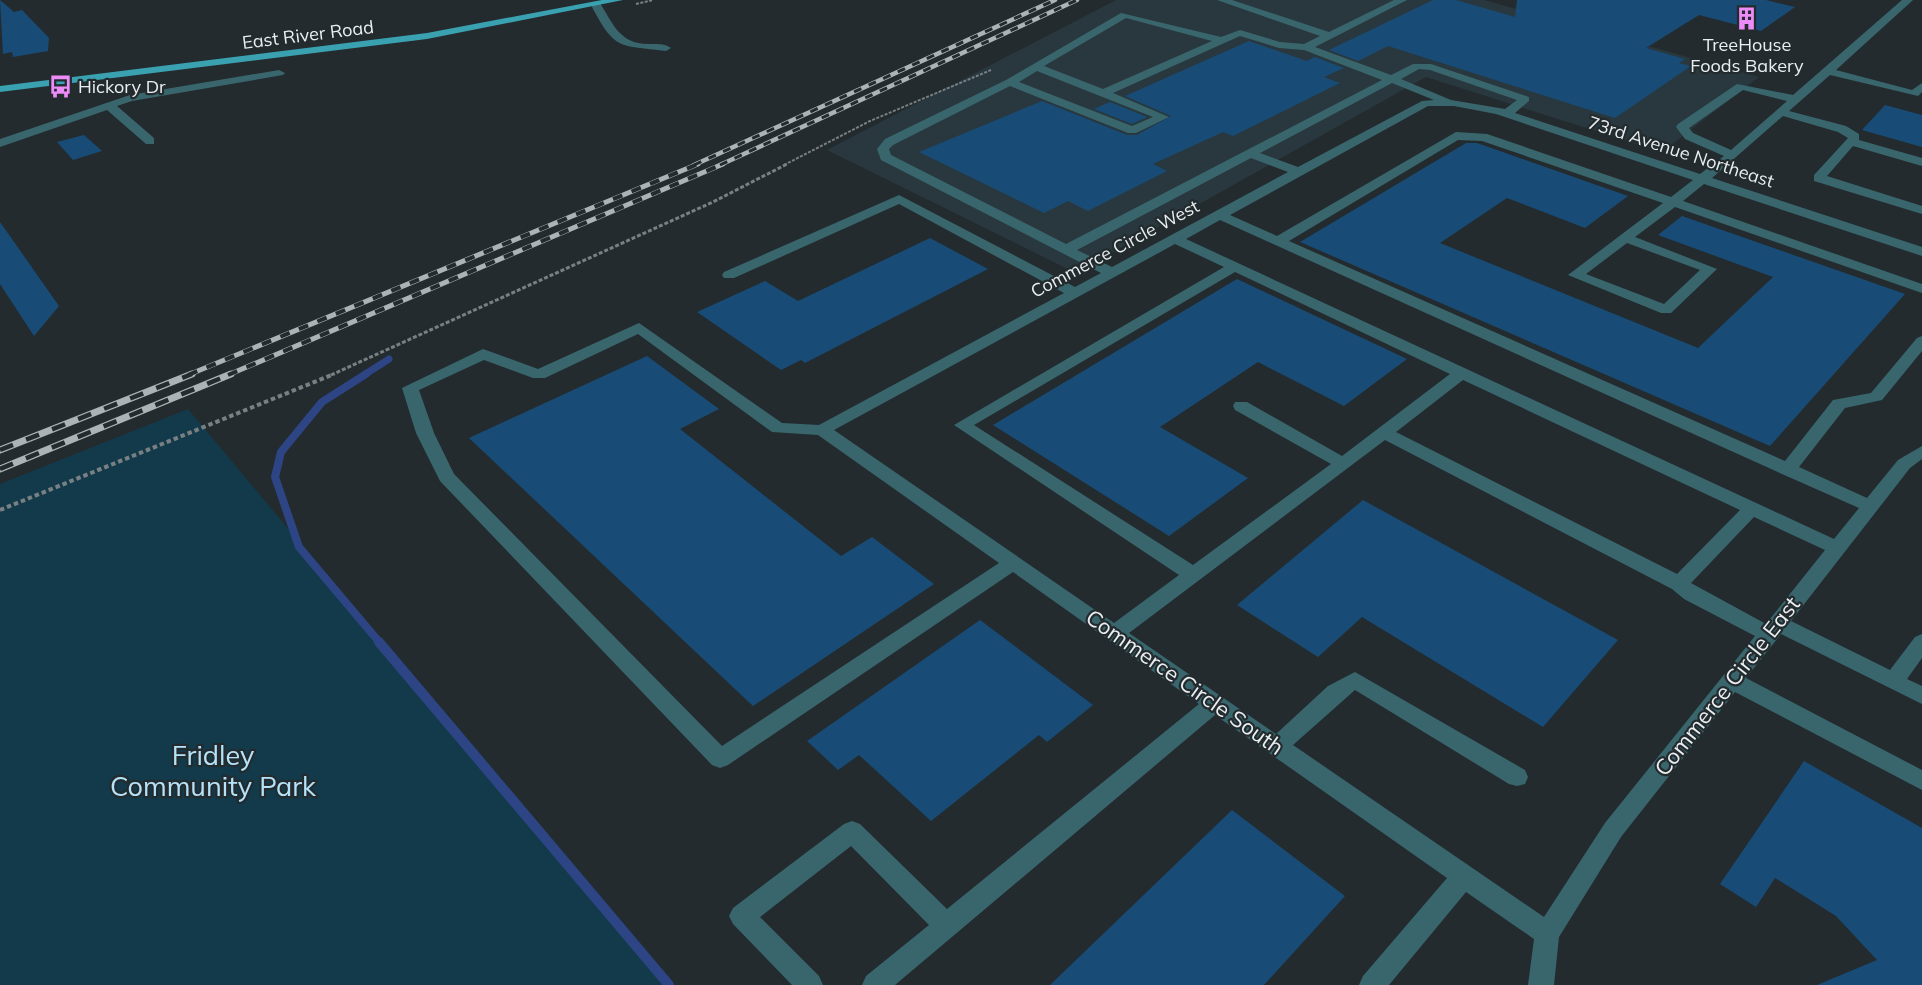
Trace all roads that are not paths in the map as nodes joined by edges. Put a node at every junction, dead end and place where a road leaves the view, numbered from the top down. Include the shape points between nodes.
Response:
1 (564, 0) edge
2 (618, 0) edge
3 (1222, 0) edge
4 (1402, 0) edge
5 (1908, 0) edge
6 (596, 4) junction
7 (1275, 18) junction
8 (447, 20) dead end
9 (416, 25) dead end
10 (1240, 33) junction
11 (1328, 35) junction
12 (1222, 40) junction
13 (1306, 47) junction
14 (666, 48) dead end
15 (1035, 67) junction
16 (1828, 71) junction
17 (279, 73) dead end
18 (0, 77) edge
19 (1392, 79) junction
20 (1010, 82) junction
21 (0, 90) edge
22 (1103, 93) junction
23 (1919, 95) edge
24 (1795, 99) junction
25 (1454, 103) junction
26 (1426, 104) joint
27 (107, 105) junction
28 (1781, 112) junction
29 (1506, 114) junction
30 (150, 141) dead end
31 (1851, 142) junction
32 (0, 143) edge
33 (1251, 154) junction
34 (1733, 155) junction
35 (1922, 162) edge
36 (1299, 172) junction
37 (1702, 177) junction
38 (1673, 202) junction
39 (1922, 210) edge
40 (1220, 215) junction
41 (1625, 238) junction
42 (1175, 239) junction
43 (1278, 241) junction
44 (1066, 250) junction
45 (1922, 252) edge
46 (1234, 267) junction
47 (1112, 273) junction
48 (729, 275) dead end
49 (1922, 289) edge
50 (1076, 293) junction
51 (1922, 341) edge
52 (1463, 372) junction
53 (1241, 406) dead end
54 (822, 430) junction
55 (1384, 433) junction
56 (1920, 454) edge
57 (1344, 464) junction
58 (1788, 470) junction
59 (1869, 506) junction
60 (1752, 508) junction
61 (1837, 548) junction
62 (1013, 563) junction
63 (1193, 575) junction
64 (1679, 584) junction
65 (1773, 629) junction
66 (1115, 633) junction
67 (1922, 642) edge
68 (1732, 681) junction
69 (1893, 682) junction
70 (1922, 696) edge
71 (1215, 703) junction
72 (1277, 746) junction
73 (1517, 777) dead end
74 (1922, 781) edge
75 (1464, 876) junction
76 (947, 926) junction
77 (1547, 934) junction
78 (810, 985) edge
79 (875, 985) edge
80 (1372, 985) edge
81 (1541, 985) edge

1 - 8 main road
2 - 6 main road, East River Road
3 - 7 street
4 - 11 street
5 - 16 street
6 - 14 street via 622,42
6 - 21 main road, East River Road via 352,46
7 - 10 street
7 - 11 street
9 - 18 main road, East River Road
10 - 12 street
10 - 13 street via 1279,45
11 - 13 street
12 - 15 street via 1125,15
12 - 22 street
13 - 19 street
15 - 20 street
15 - 22 street
16 - 23 street
16 - 24 street
17 - 27 street via 153,92
19 - 25 street
19 - 29 street via 1425,66 1525,99
19 - 33 street
20 - 22 street via 1132,130 1162,117
20 - 44 street via 889,142 883,149 885,157
24 - 28 street
24 - 34 street via 1741,86 1682,127 1689,136
25 - 26 street, 73rd Avenue Northeast
25 - 29 street, 73rd Avenue Northeast
26 - 36 street, Commerce Circle West
27 - 30 street
27 - 32 street
28 - 31 street via 1842,129 1855,137
28 - 34 street
29 - 37 street, 73rd Avenue Northeast
31 - 35 street
31 - 39 street via 1819,178
33 - 36 street
33 - 44 street
34 - 37 street
36 - 40 street, Commerce Circle West
37 - 38 street
37 - 45 street, 73rd Avenue Northeast
38 - 41 street
38 - 43 street via 1483,137 1456,136
38 - 49 street
40 - 42 street, Commerce Circle West
40 - 43 street
41 - 41 street via 1678,257 1710,269 1666,310 1575,275
42 - 46 street
42 - 47 street, Commerce Circle West
43 - 58 street
44 - 47 street
46 - 52 street
46 - 63 street via 962,425
47 - 50 street, Commerce Circle West
48 - 50 street via 899,199
50 - 54 street, Commerce Circle West
51 - 58 street via 1876,397 1839,405
52 - 55 street
52 - 60 street
53 - 57 street
54 - 62 street, Commerce Circle South
54 - 62 street via 778,428 639,328 539,375 483,354 410,388 425,434 446,477 720,759
55 - 57 street
55 - 64 street
56 - 59 street, Commerce Circle East via 1904,464
57 - 63 street
58 - 59 street
59 - 61 street, Commerce Circle East
60 - 61 street
60 - 64 street
61 - 65 street, Commerce Circle East
62 - 66 street, Commerce Circle South
63 - 66 street
64 - 65 street via 1691,594
65 - 68 street, Commerce Circle East
65 - 69 street
66 - 71 street, Commerce Circle South
67 - 69 street
68 - 74 street
68 - 77 street, Commerce Circle East via 1613,830
69 - 70 street
71 - 72 street, Commerce Circle South
71 - 76 street
72 - 73 street via 1336,692 1355,680
72 - 75 street, Commerce Circle South
75 - 77 street, Commerce Circle South
75 - 80 street
76 - 78 street via 852,831 742,916
76 - 79 street
77 - 81 street

